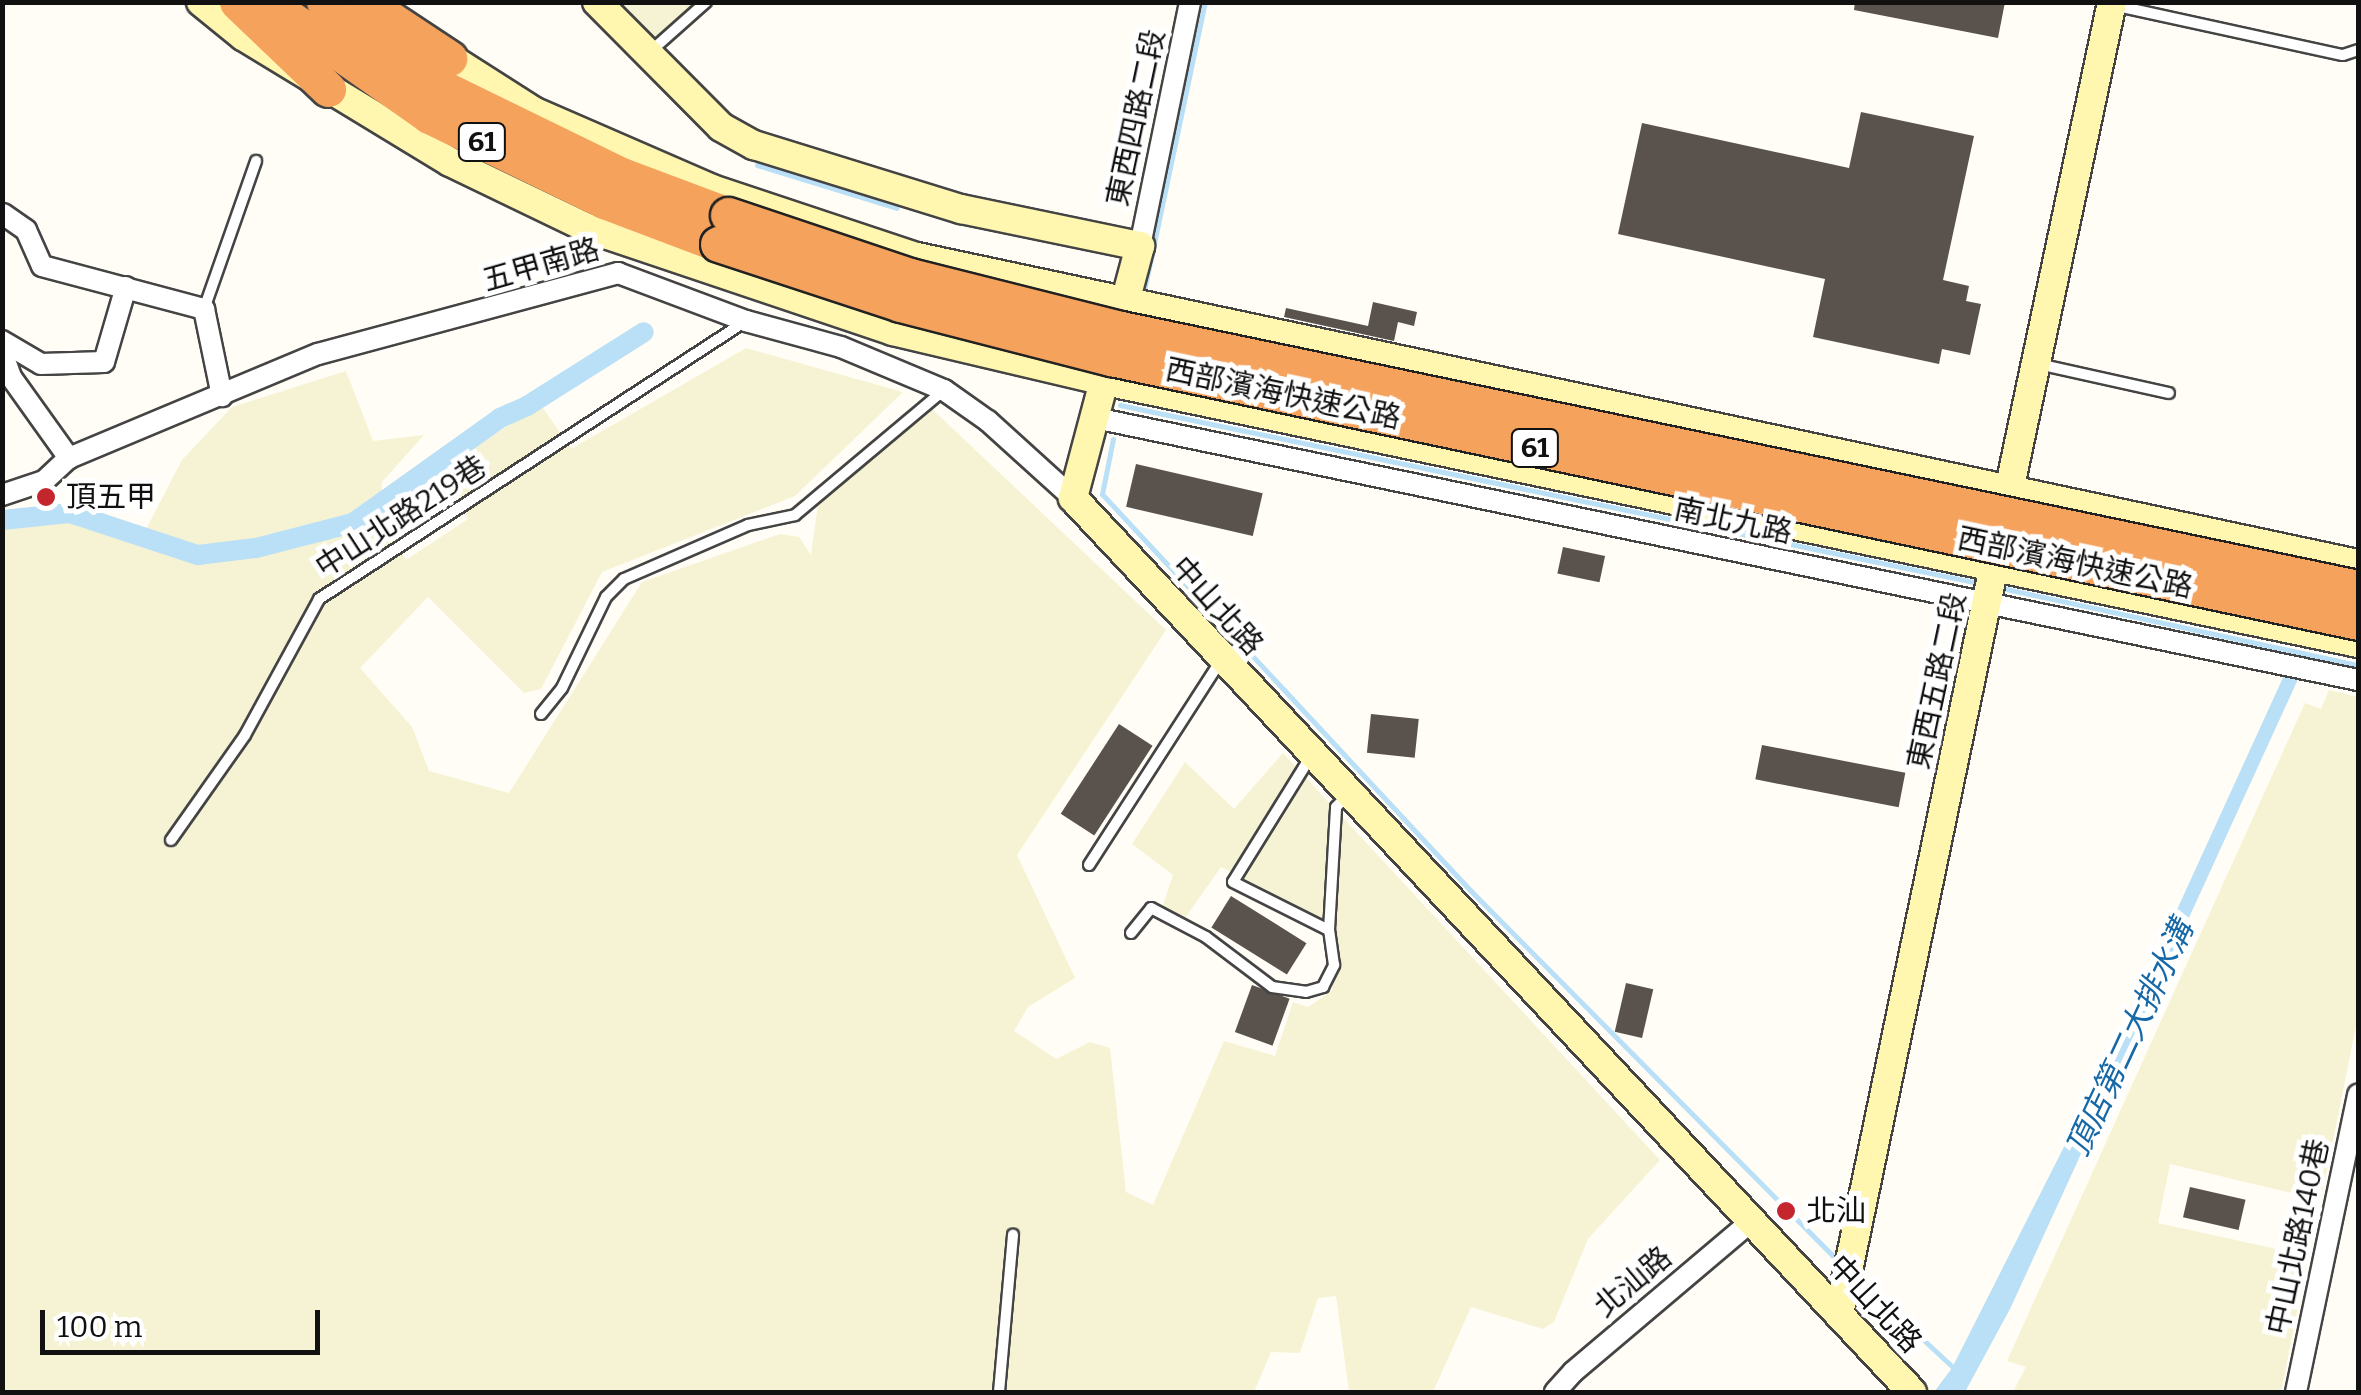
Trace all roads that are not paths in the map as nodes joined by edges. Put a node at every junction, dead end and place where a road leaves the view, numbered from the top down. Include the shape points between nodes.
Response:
1 (202, 2) edge
2 (237, 2) edge
3 (267, 2) edge
4 (324, 2) edge
5 (369, 2) edge
6 (596, 2) edge
7 (706, 2) edge
8 (1190, 2) edge
9 (2108, 3) edge
10 (2358, 50) edge
11 (646, 55) junction
12 (448, 58) joint
13 (328, 89) junction
14 (256, 162) dead end
15 (3, 214) edge
16 (724, 230) junction
17 (1140, 246) junction
18 (126, 287) junction
19 (1126, 303) junction
20 (204, 308) junction
21 (746, 321) junction
22 (2, 341) edge
23 (2, 352) edge
24 (2037, 364) junction
25 (1105, 382) junction
26 (944, 390) junction
27 (2169, 393) dead end
28 (222, 396) junction
29 (1095, 418) junction
30 (69, 458) junction
31 (2010, 490) junction
32 (2, 496) edge
33 (1073, 498) junction
34 (1994, 566) junction
35 (2356, 566) edge
36 (1986, 604) junction
37 (2358, 622) edge
38 (2358, 644) edge
39 (1221, 660) junction
40 (2358, 680) edge
41 (540, 714) dead end
42 (1312, 756) junction
43 (1350, 794) junction
44 (171, 840) dead end
45 (1089, 866) dead end
46 (1329, 930) junction
47 (1131, 932) dead end
48 (2358, 1094) edge
49 (1752, 1220) junction
50 (1013, 1235) dead end
51 (1839, 1314) junction
52 (1901, 1388) edge
53 (999, 1392) edge
54 (1556, 1392) edge
55 (2296, 1392) edge

1 - 13 street
2 - 13 highway
3 - 16 highway, 西部濱海快速公路 / 61 via 429,116 604,201
4 - 16 highway, 西部濱海快速公路 / 61 via 445,89
5 - 12 highway
6 - 11 street
7 - 11 lane
8 - 17 street, 東西四路二段
9 - 10 lane via 2342,55
9 - 24 street, 東西五路二段
11 - 17 street via 721,127 754,144 961,209
12 - 19 street via 533,111 782,214 917,257
13 - 25 street via 450,162 587,228 893,332
14 - 20 lane
15 - 18 street via 26,230 42,266
16 - 35 highway, 西部濱海快速公路 / 61, bridge via 1121,328
16 - 37 highway, 西部濱海快速公路 / 61, bridge via 900,304 1111,358
17 - 19 street
18 - 20 street
18 - 22 street via 104,362 41,364
19 - 25 street
19 - 31 street
20 - 28 street
21 - 26 street, 五甲南路 via 841,347
21 - 28 street, 五甲南路 via 618,273 318,354
21 - 44 lane, 中山北路219巷 via 320,599 245,735
23 - 30 street via 11,377
24 - 27 lane
24 - 31 street, 東西五路二段
25 - 29 street
25 - 34 street
26 - 33 street, 五甲南路
26 - 41 lane via 795,516 748,525 624,578 606,597 562,688
28 - 30 street, 五甲南路
29 - 33 street
29 - 36 street, 南北九路
30 - 32 street, 五甲南路 via 44,481
31 - 34 street, 東西五路二段
31 - 35 street
33 - 39 street, 中山北路
34 - 36 street, 東西五路二段
34 - 38 street
36 - 40 street, 南北九路
36 - 51 street, 東西五路二段
39 - 42 street, 中山北路
39 - 45 lane
42 - 43 street, 中山北路
42 - 46 lane via 1233,882
43 - 46 lane via 1336,807
43 - 49 street, 中山北路
46 - 47 lane via 1334,965 1323,987 1306,992 1272,987 1206,937 1151,908
48 - 55 street, 中山北路140巷
49 - 51 street, 中山北路
49 - 54 street, 北汕路
50 - 53 lane
51 - 52 street, 中山北路

